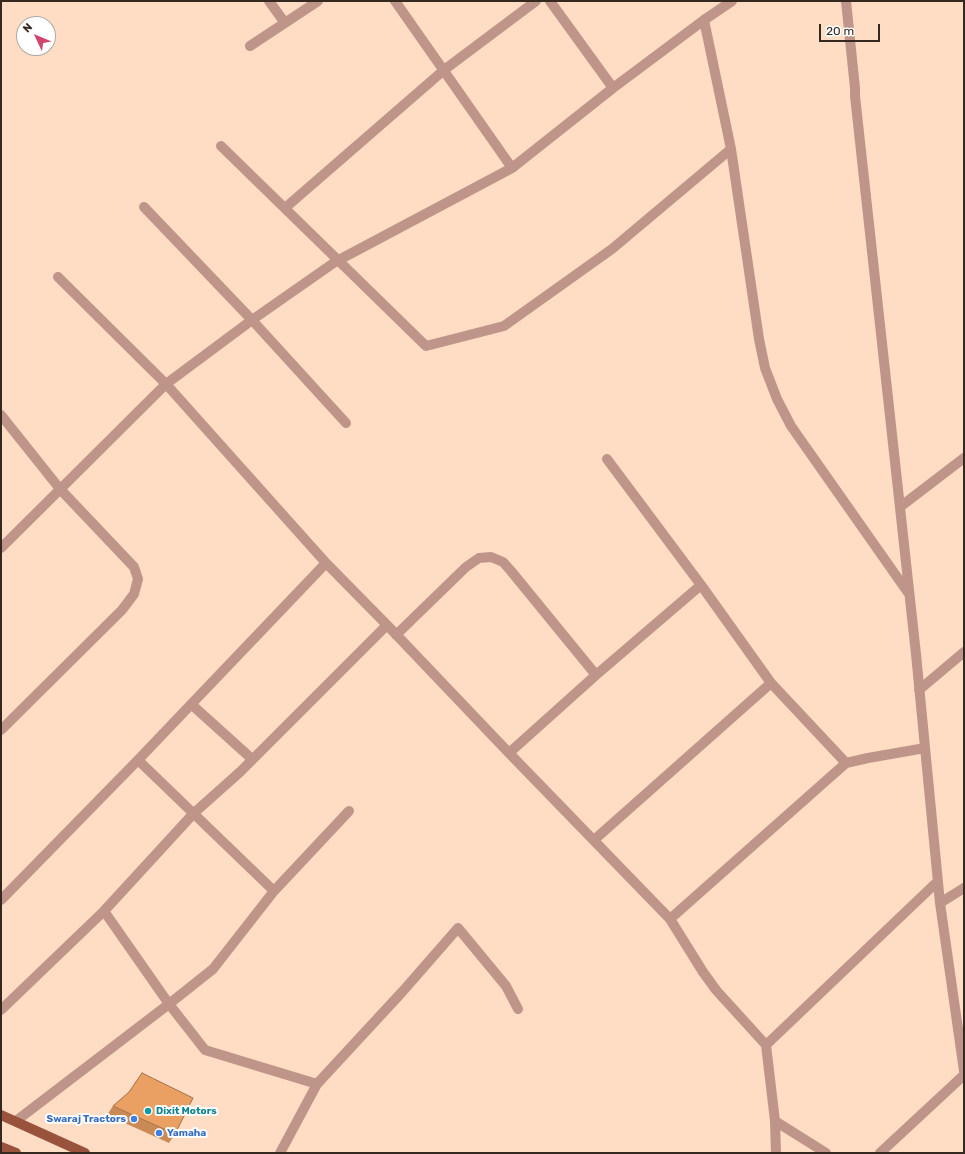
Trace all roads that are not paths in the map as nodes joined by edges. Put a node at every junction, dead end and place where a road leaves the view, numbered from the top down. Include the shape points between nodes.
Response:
1 (269, 1) edge
2 (318, 1) edge
3 (395, 1) edge
4 (536, 1) edge
5 (550, 1) edge
6 (732, 1) edge
7 (846, 1) edge
8 (704, 20) junction
9 (285, 23) junction
10 (250, 46) dead end
11 (444, 70) junction
12 (613, 88) junction
13 (221, 146) dead end
14 (731, 149) junction
15 (512, 168) junction
16 (144, 207) dead end
17 (285, 208) junction
18 (339, 261) junction
19 (58, 277) dead end
20 (252, 320) junction
21 (166, 384) junction
22 (1, 415) edge
23 (346, 423) dead end
24 (964, 458) edge
25 (607, 459) dead end
26 (60, 488) junction
27 (900, 507) junction
28 (1, 548) edge
29 (326, 563) junction
30 (701, 586) junction
31 (909, 595) junction
32 (387, 625) junction
33 (396, 634) junction
34 (964, 652) edge
35 (596, 675) junction
36 (771, 683) junction
37 (919, 690) junction
38 (191, 704) junction
39 (1, 730) edge
40 (925, 748) junction
41 (509, 753) junction
42 (252, 759) junction
43 (138, 760) junction
44 (846, 763) junction
45 (349, 811) dead end
46 (194, 813) junction
47 (594, 840) junction
48 (938, 881) junction
49 (964, 888) edge
50 (274, 891) junction
51 (1, 900) edge
52 (940, 903) junction
53 (104, 911) junction
54 (670, 919) junction
55 (169, 1004) junction
56 (518, 1009) dead end
57 (1, 1010) edge
58 (766, 1045) junction
59 (964, 1071) edge
60 (964, 1075) edge
61 (317, 1084) junction
62 (1, 1114) edge
63 (16, 1121) junction
64 (774, 1121) junction
65 (85, 1153) edge
66 (280, 1153) edge
67 (776, 1153) edge
68 (826, 1153) edge
69 (880, 1153) edge

1 - 9 street
2 - 9 street
3 - 11 street
4 - 11 street
5 - 12 street
6 - 8 street
7 - 27 street
8 - 12 street
8 - 14 street
9 - 10 street
11 - 15 street
11 - 17 street
12 - 15 street
13 - 17 street
14 - 18 street via 612,249 504,326 426,346
14 - 31 street via 759,339 765,368 777,400 806,449
15 - 18 street
16 - 20 street
17 - 18 street
18 - 20 street
19 - 21 street
20 - 21 street
20 - 23 street
21 - 26 street
21 - 29 street
22 - 26 street
24 - 27 street
25 - 30 street
26 - 28 street
26 - 39 street via 134,567 138,579 134,594 122,610
27 - 31 street
29 - 32 street
29 - 38 street
30 - 35 street
30 - 36 street
31 - 37 street
32 - 33 street
32 - 42 street
33 - 35 street via 466,566 479,558 491,557 503,562
33 - 41 street
34 - 37 street
35 - 41 street
36 - 44 street
36 - 47 street
37 - 40 street
38 - 42 street
38 - 43 street
40 - 44 street
40 - 48 street
41 - 47 street
42 - 46 street
43 - 46 street
43 - 51 street
44 - 54 street
45 - 50 street
46 - 50 street
46 - 53 street
47 - 54 street
48 - 52 street
48 - 58 street
49 - 52 street
50 - 55 street via 213,969
52 - 59 street
53 - 55 street
53 - 57 street
54 - 58 street via 716,990
55 - 61 street via 205,1050
55 - 63 street
56 - 61 street via 506,986 458,928
58 - 64 street
60 - 69 street
61 - 66 street
62 - 63 main road
63 - 65 main road
64 - 67 street
64 - 68 street

